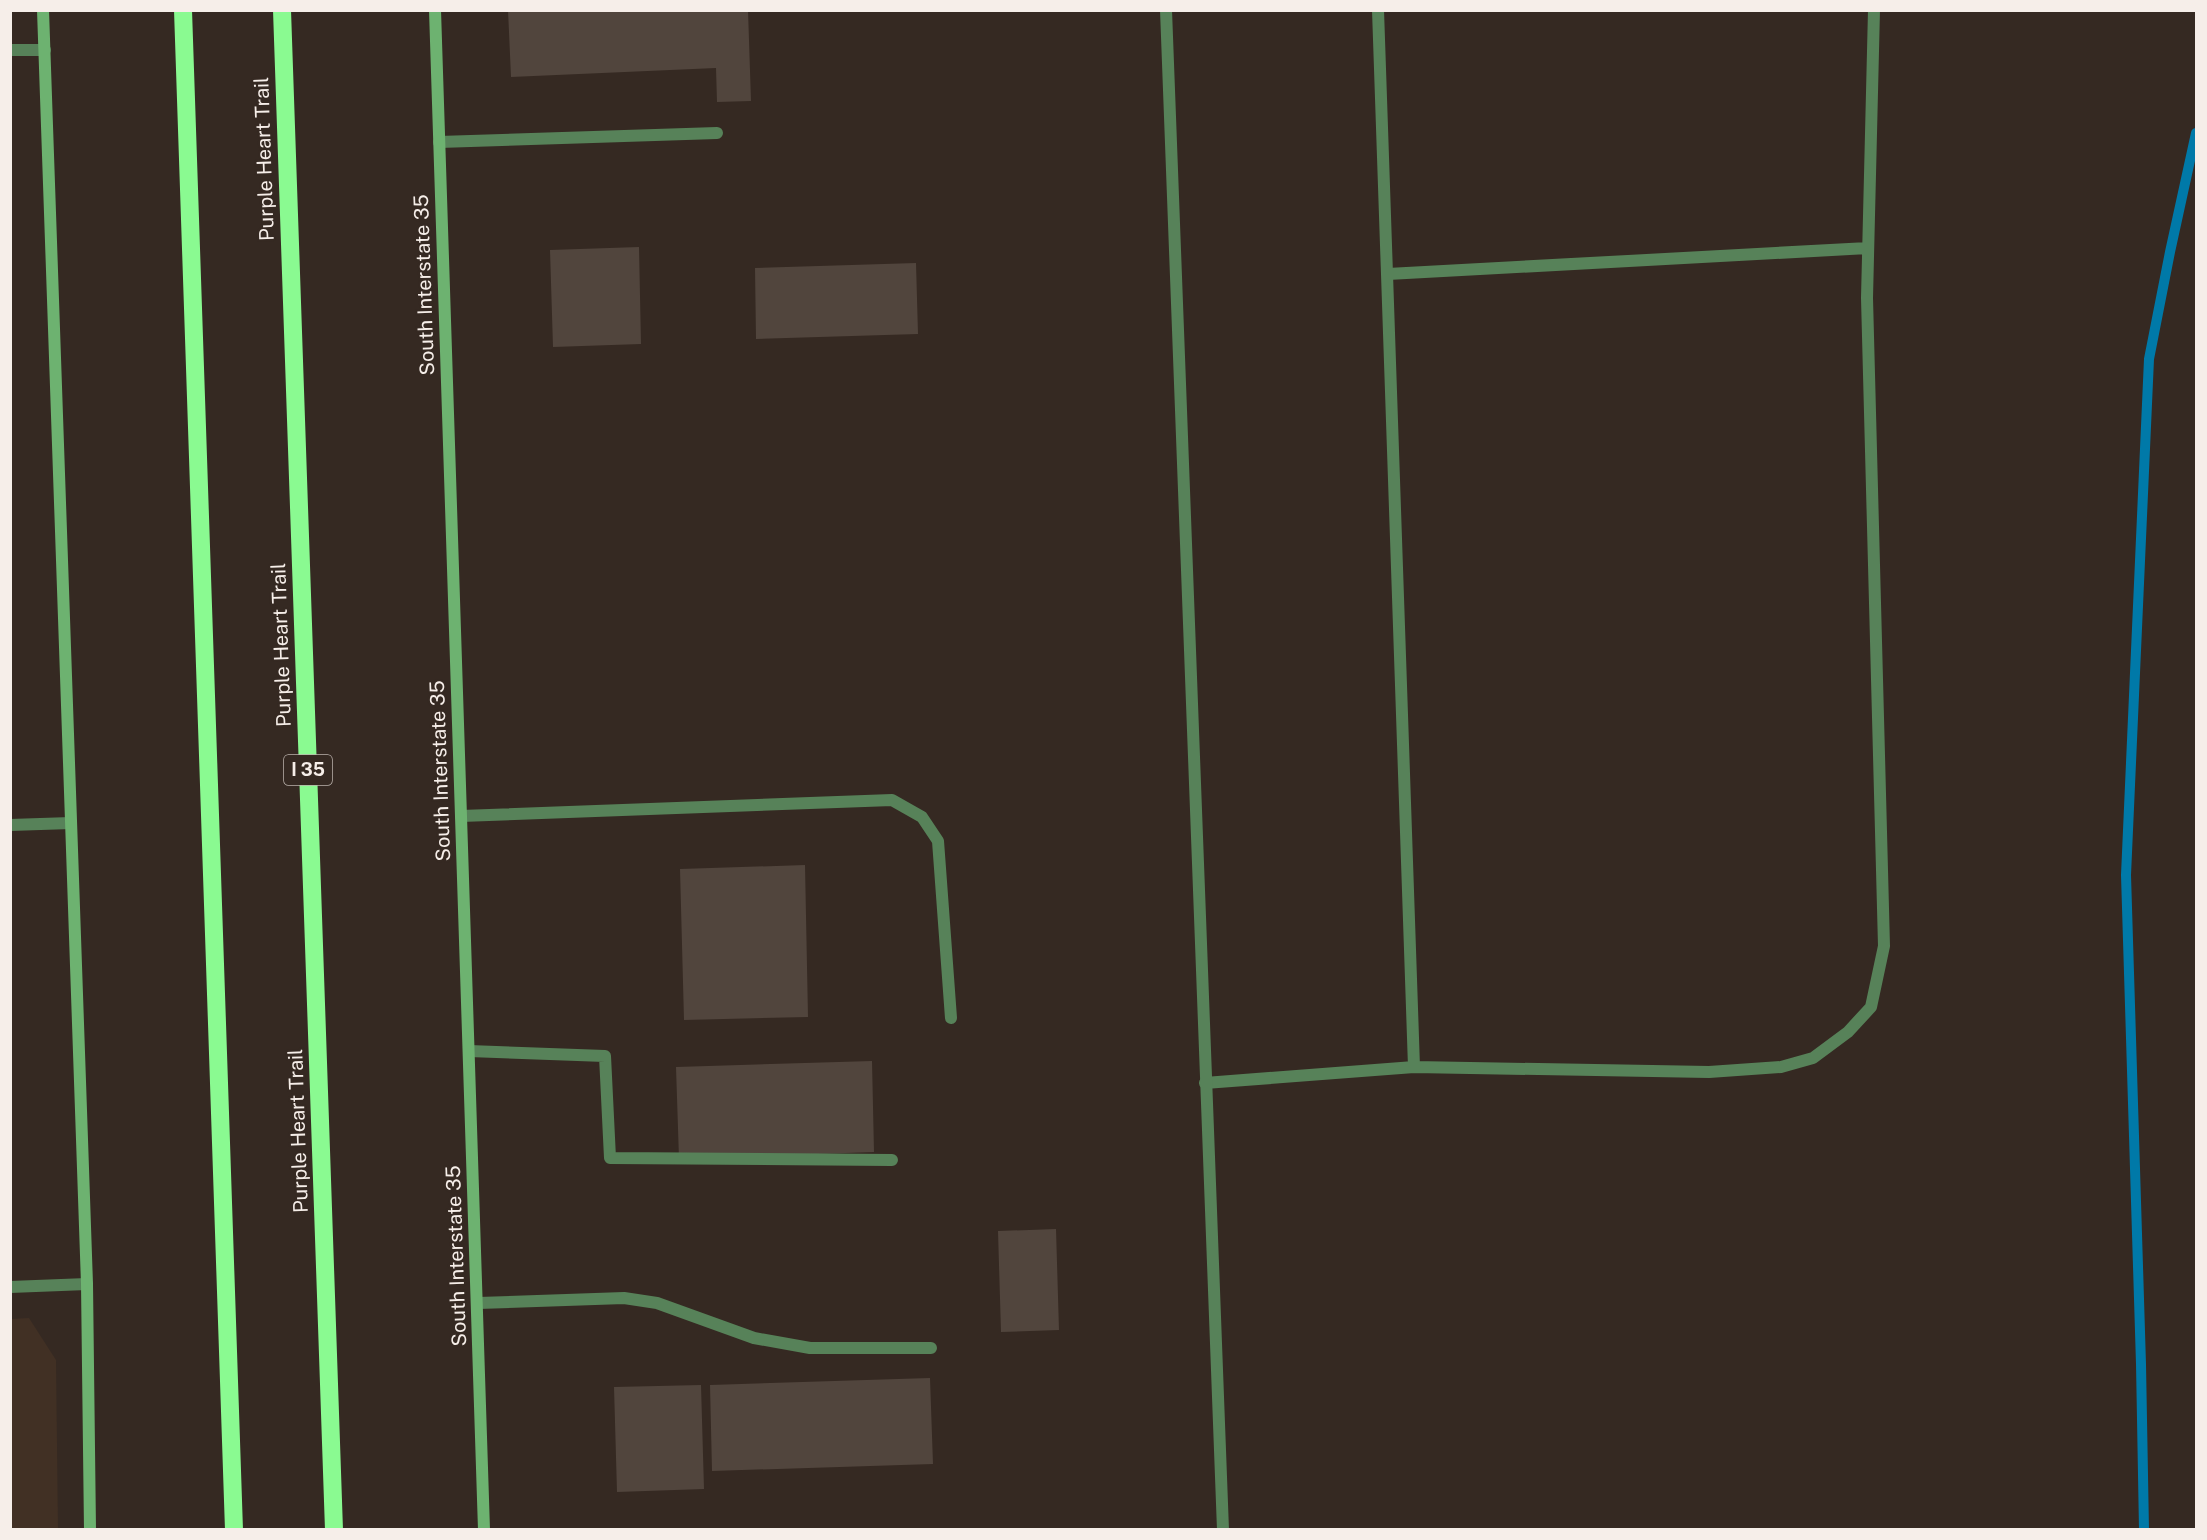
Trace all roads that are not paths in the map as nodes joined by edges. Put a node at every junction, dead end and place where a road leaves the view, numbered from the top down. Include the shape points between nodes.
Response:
1 (43, 10) edge
2 (183, 10) edge
3 (282, 10) edge
4 (435, 10) edge
5 (1166, 10) edge
6 (1377, 10) edge
7 (1874, 10) edge
8 (10, 50) edge
9 (45, 50) junction
10 (717, 133) dead end
11 (439, 142) junction
12 (1868, 248) junction
13 (1388, 274) junction
14 (461, 816) junction
15 (71, 823) junction
16 (10, 825) edge
17 (951, 1018) dead end
18 (469, 1051) junction
19 (1414, 1067) junction
20 (1205, 1083) junction
21 (892, 1160) dead end
22 (87, 1284) junction
23 (10, 1287) edge
24 (478, 1304) junction
25 (931, 1348) dead end
26 (90, 1530) edge
27 (234, 1530) edge
28 (334, 1530) edge
29 (484, 1530) edge
30 (1223, 1530) edge

1 - 9 main road
2 - 27 highway
3 - 28 highway, Purple Heart Trail / I 35
4 - 11 main road, South Interstate 35
5 - 20 street
6 - 13 street
7 - 12 street
8 - 9 street
9 - 15 main road
10 - 11 street
11 - 14 main road, South Interstate 35
12 - 13 street
12 - 19 street via 1884,946 1871,1007 1848,1032 1813,1058 1781,1068 1709,1072
13 - 19 street
14 - 17 street via 891,800 922,817 938,842
14 - 18 main road, South Interstate 35
15 - 16 street
15 - 22 main road
18 - 21 street via 605,1056 610,1158
18 - 24 main road, South Interstate 35
19 - 20 street
20 - 30 street
22 - 23 street
22 - 26 main road
24 - 25 street via 624,1298 657,1303 754,1338 810,1348
24 - 29 main road, South Interstate 35

